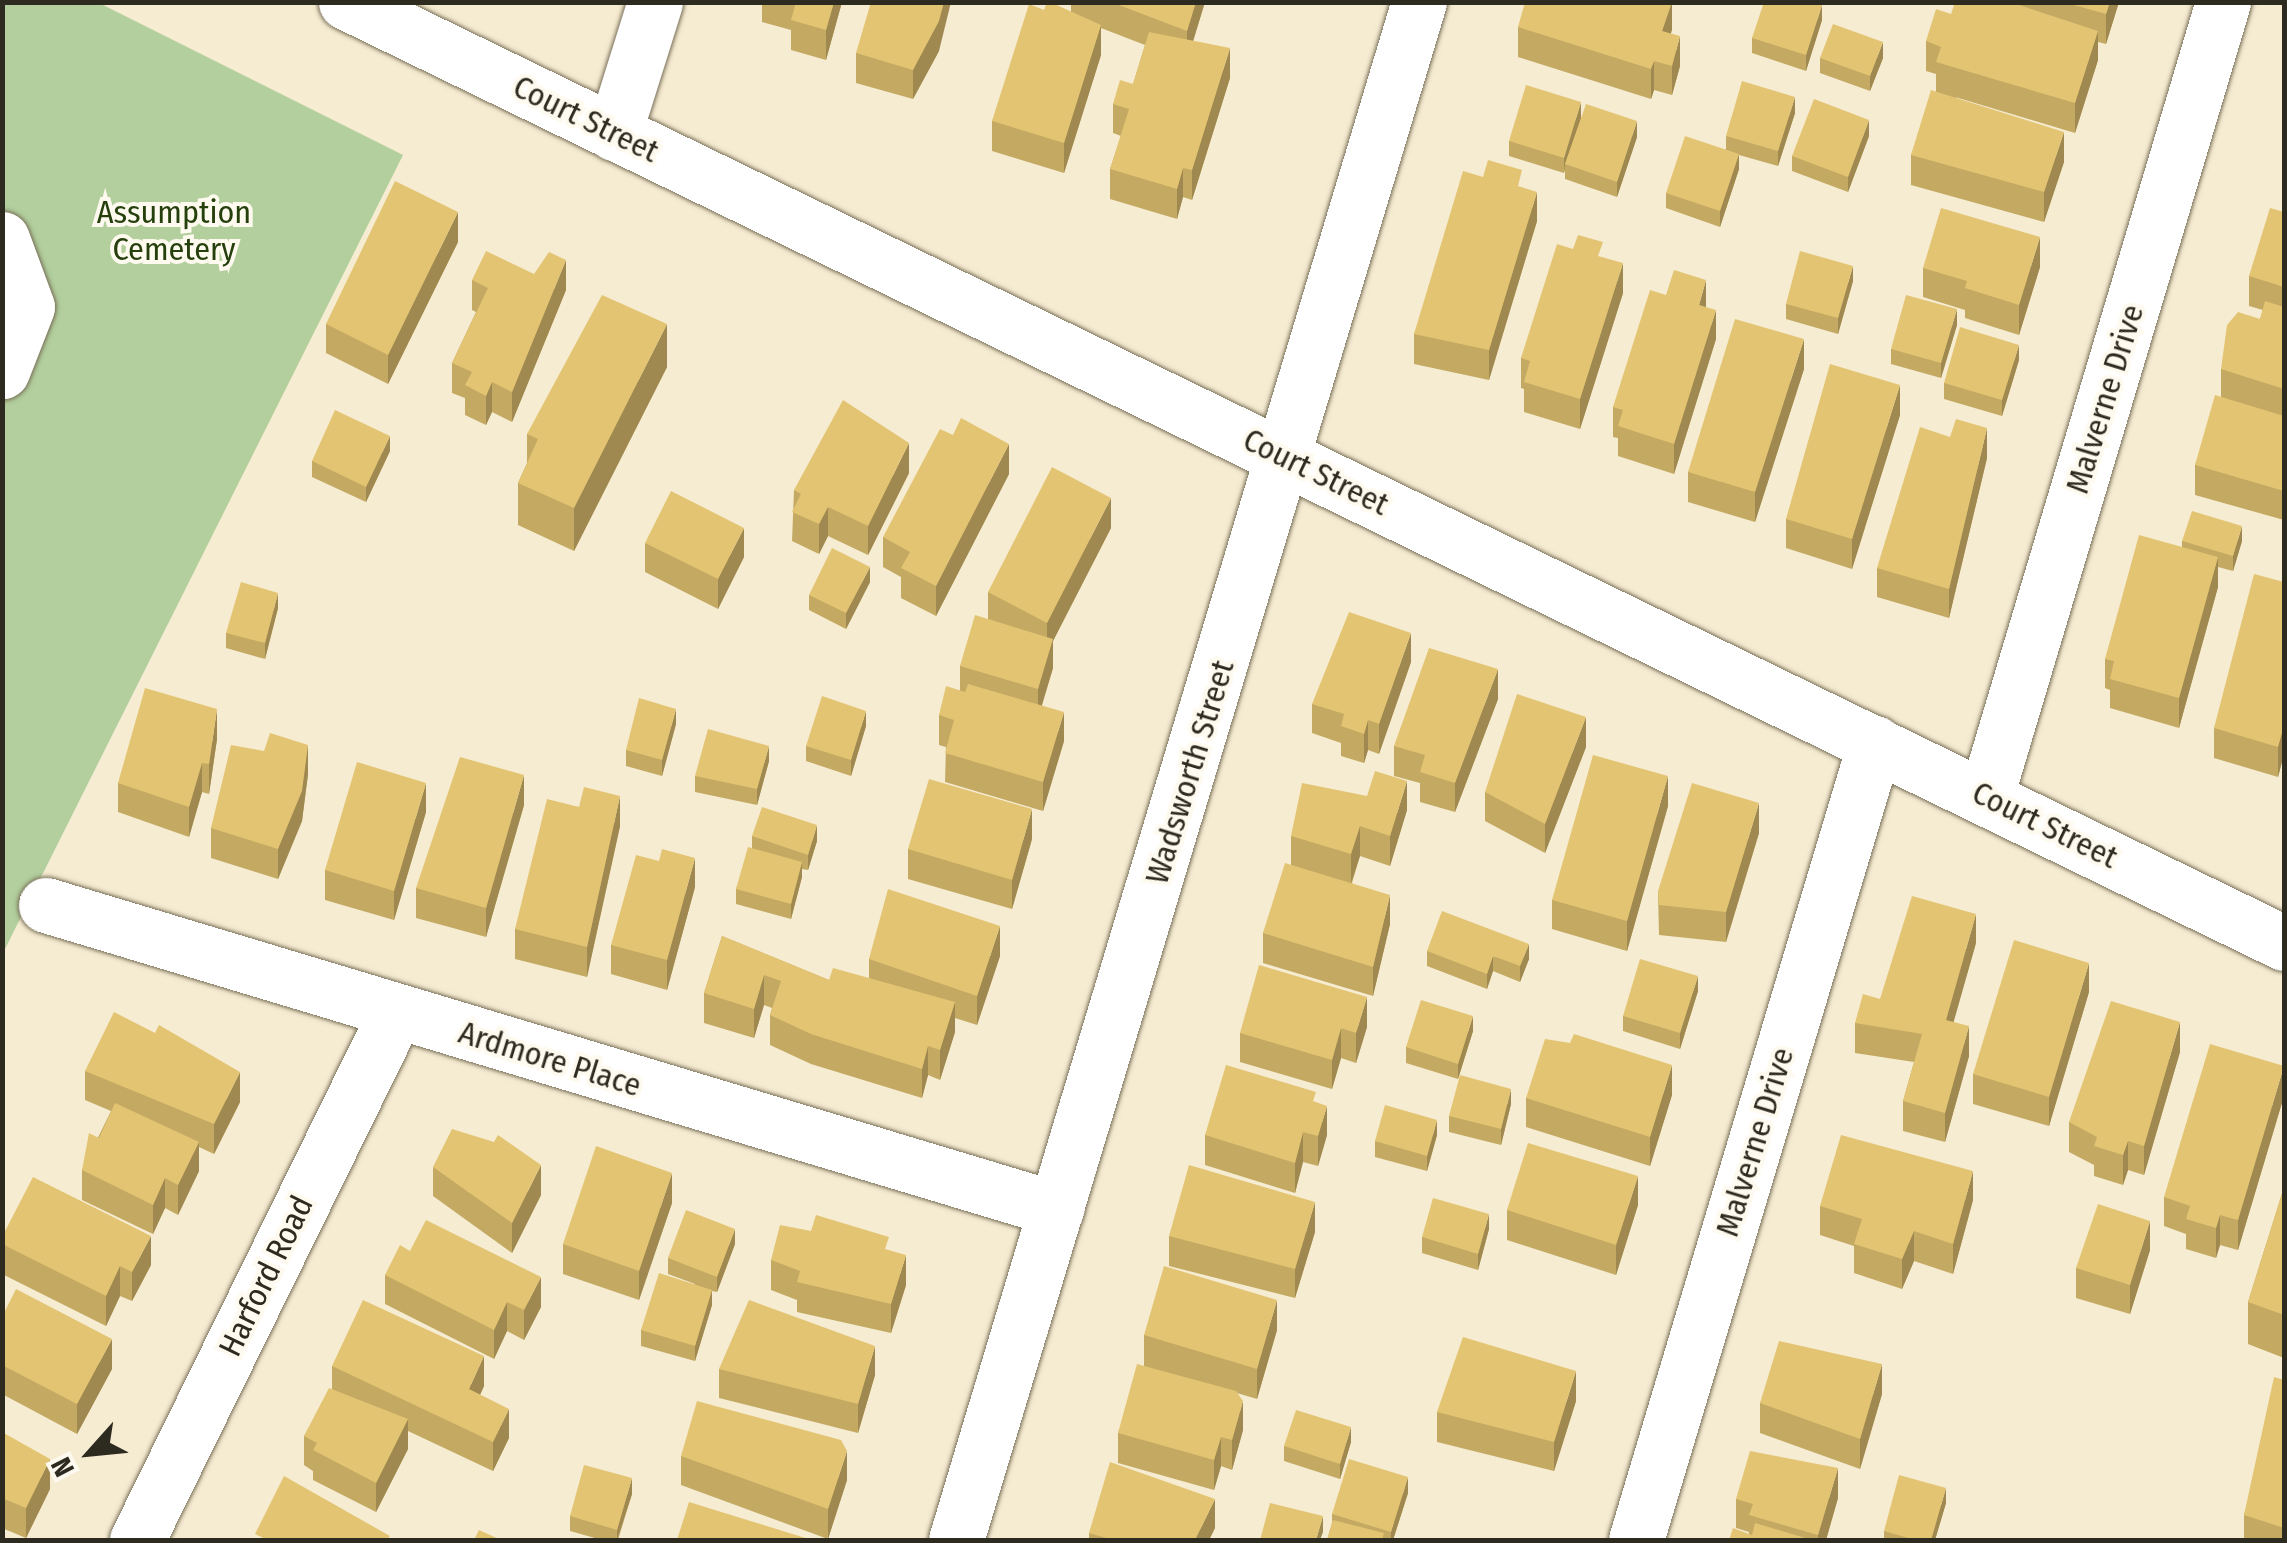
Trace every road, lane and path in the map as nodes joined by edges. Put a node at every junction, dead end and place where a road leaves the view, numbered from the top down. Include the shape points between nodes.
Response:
1 (346, 2) edge
2 (655, 2) edge
3 (1418, 2) edge
4 (2222, 2) edge
5 (614, 133) junction
6 (2, 239) edge
7 (2, 370) edge
8 (1286, 458) junction
9 (1875, 743) junction
10 (1986, 796) junction
11 (46, 905) dead end
12 (2284, 944) edge
13 (396, 1012) junction
14 (1056, 1210) junction
15 (137, 1540) edge
16 (956, 1540) edge
17 (1636, 1540) edge

1 - 5 street, Court Street
2 - 5 street
3 - 8 street, Wadsworth Street
4 - 10 street, Malverne Drive
5 - 8 street, Court Street
6 - 7 street via 27,307
8 - 9 street, Court Street
8 - 14 street, Wadsworth Street
9 - 10 street, Court Street
9 - 17 street, Malverne Drive
10 - 12 street, Court Street
11 - 13 street, Ardmore Place
13 - 14 street, Ardmore Place
13 - 15 street, Harford Road
14 - 16 street, Wadsworth Street

